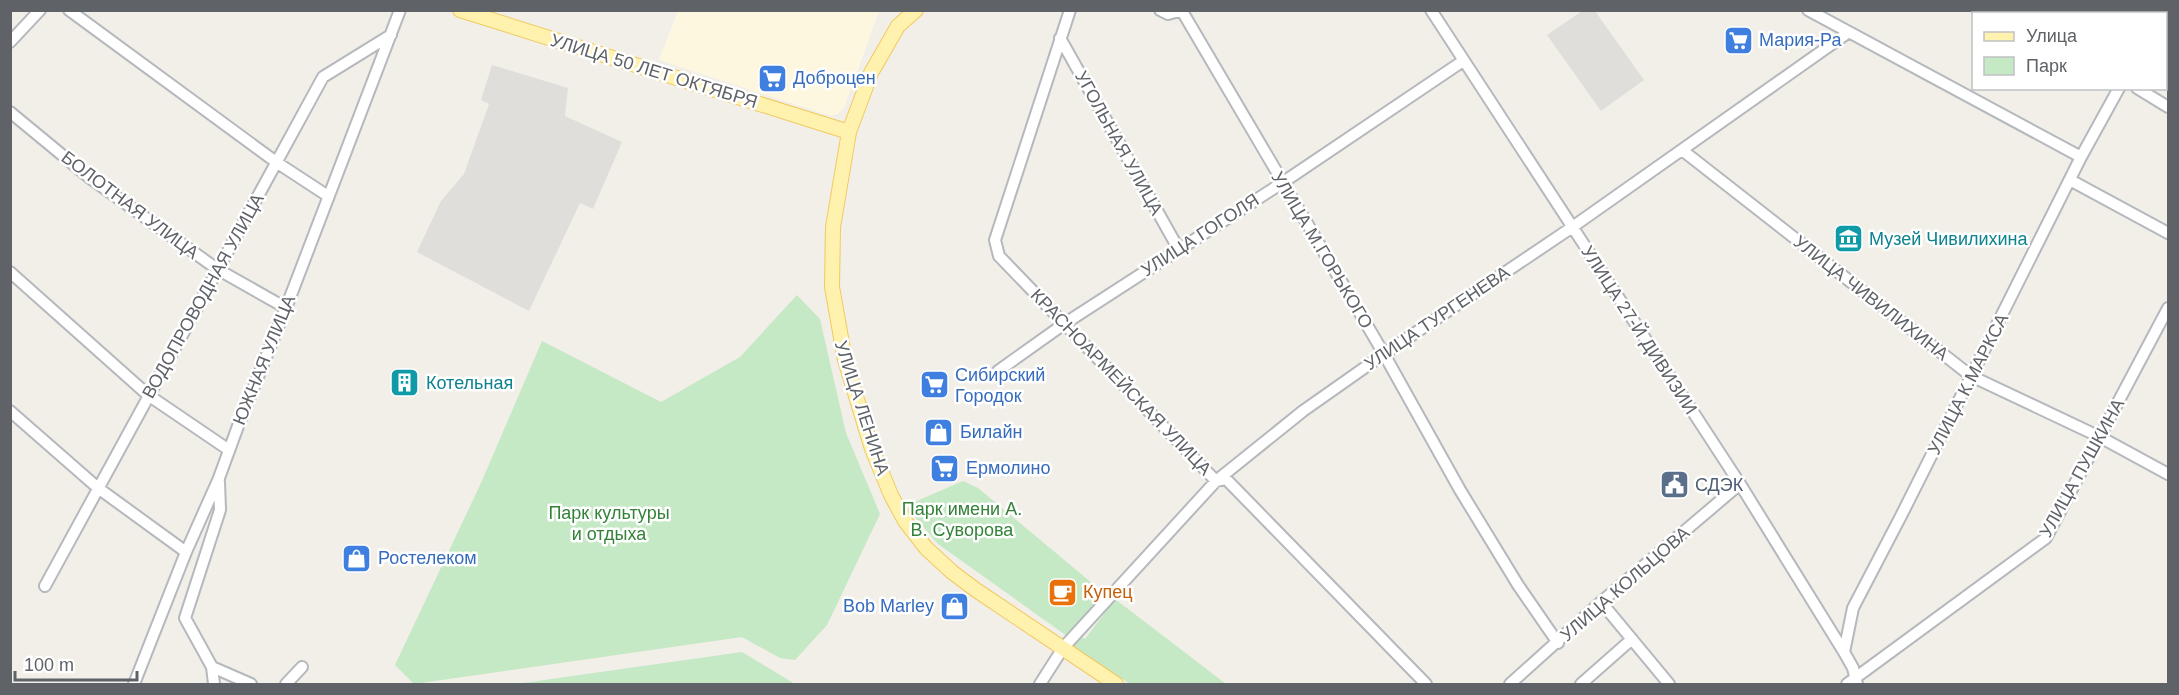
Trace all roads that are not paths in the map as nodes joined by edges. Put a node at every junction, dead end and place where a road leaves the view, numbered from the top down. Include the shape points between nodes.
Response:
1 (40, 10) edge
2 (69, 10) edge
3 (400, 10) edge
4 (460, 10) edge
5 (916, 10) edge
6 (1070, 10) edge
7 (1160, 10) edge
8 (1431, 10) edge
9 (1808, 10) edge
10 (1182, 11) edge
11 (1849, 32) junction
12 (391, 35) junction
13 (1060, 38) junction
14 (10, 42) edge
15 (1463, 61) junction
16 (2118, 90) edge
17 (2140, 90) edge
18 (2169, 107) edge
19 (10, 112) edge
20 (849, 132) junction
21 (1682, 150) junction
22 (2081, 157) junction
23 (276, 162) junction
24 (2070, 180) junction
25 (1282, 183) junction
26 (328, 196) junction
27 (1571, 228) junction
28 (2169, 233) edge
29 (1178, 248) junction
30 (217, 269) junction
31 (10, 272) edge
32 (286, 308) junction
33 (2169, 308) edge
34 (1064, 324) junction
35 (1384, 354) junction
36 (998, 371) dead end
37 (1971, 376) junction
38 (148, 395) junction
39 (10, 411) edge
40 (2100, 437) junction
41 (229, 450) junction
42 (2169, 474) edge
43 (219, 478) junction
44 (1216, 481) junction
45 (1740, 484) junction
46 (98, 488) junction
47 (186, 552) junction
48 (45, 586) dead end
49 (1601, 602) junction
50 (1632, 639) junction
51 (1558, 643) junction
52 (1063, 648) junction
53 (1844, 652) junction
54 (302, 667) dead end
55 (212, 668) junction
56 (1853, 683) edge
57 (134, 684) edge
58 (214, 684) edge
59 (250, 684) edge
60 (286, 684) edge
61 (1040, 684) edge
62 (1116, 684) edge
63 (1426, 684) edge
64 (1510, 684) edge
65 (1581, 684) edge
66 (1669, 684) edge

1 - 14 street
2 - 23 street
3 - 12 street, ЮЖНАЯ УЛИЦА
4 - 20 main road, УЛИЦА 50 ЛЕТ ОКТЯБРЯ
5 - 20 main road, УЛИЦА ЛЕНИНА via 898,26 871,73
6 - 13 street, КРАСНОАРМЕЙСКАЯ УЛИЦА
7 - 10 street via 1168,14
8 - 15 street, УЛИЦА 27-Й ДИВИЗИИ
9 - 11 street
10 - 25 street, УЛИЦА М.ГОРЬКОГО
11 - 21 street, УЛИЦА ТУРГЕНЕВА
11 - 22 street
12 - 23 street, ВОДОПРОВОДНАЯ УЛИЦА via 323,77
12 - 26 street, ЮЖНАЯ УЛИЦА
13 - 29 street, УГОЛЬНАЯ УЛИЦА
13 - 34 street, КРАСНОАРМЕЙСКАЯ УЛИЦА via 994,240 999,256
15 - 25 street, УЛИЦА ГОГОЛЯ
15 - 27 street, УЛИЦА 27-Й ДИВИЗИИ
16 - 22 street, УЛИЦА К.МАРКСА
17 - 18 street
19 - 30 street, БОЛОТНАЯ УЛИЦА via 90,178
20 - 52 main road, УЛИЦА ЛЕНИНА via 833,227 832,287 844,360 891,495 926,548 952,572
21 - 27 street, УЛИЦА ТУРГЕНЕВА
21 - 37 street, УЛИЦА ЧИВИЛИХИНА
22 - 24 street, УЛИЦА К.МАРКСА
23 - 26 street
23 - 30 street, ВОДОПРОВОДНАЯ УЛИЦА
24 - 28 street
24 - 37 street, УЛИЦА К.МАРКСА
25 - 29 street, УЛИЦА ГОГОЛЯ
25 - 35 street, УЛИЦА М.ГОРЬКОГО
26 - 32 street, ЮЖНАЯ УЛИЦА
27 - 35 street, УЛИЦА ТУРГЕНЕВА
27 - 45 street, УЛИЦА 27-Й ДИВИЗИИ
29 - 34 street, УЛИЦА ГОГОЛЯ
30 - 32 street, БОЛОТНАЯ УЛИЦА
30 - 38 street, ВОДОПРОВОДНАЯ УЛИЦА
31 - 38 street
32 - 41 street, ЮЖНАЯ УЛИЦА
33 - 40 street, УЛИЦА ПУШКИНА
34 - 36 street, УЛИЦА ГОГОЛЯ
34 - 44 street, КРАСНОАРМЕЙСКАЯ УЛИЦА
35 - 44 street, УЛИЦА ТУРГЕНЕВА
35 - 51 street, УЛИЦА М.ГОРЬКОГО via 1460,490
37 - 40 street, УЛИЦА ЧИВИЛИХИНА
37 - 53 street, УЛИЦА К.МАРКСА via 1853,608
38 - 41 street
38 - 46 street, ВОДОПРОВОДНАЯ УЛИЦА
39 - 46 street
40 - 42 street, УЛИЦА ЧИВИЛИХИНА
40 - 56 street, УЛИЦА ПУШКИНА via 2046,538
41 - 43 street, ЮЖНАЯ УЛИЦА
43 - 47 street, ЮЖНАЯ УЛИЦА
43 - 55 street via 220,510 185,618
44 - 52 street, УЛИЦА ТУРГЕНЕВА
44 - 63 street, КРАСНОАРМЕЙСКАЯ УЛИЦА via 1226,479
45 - 49 street, УЛИЦА КОЛЬЦОВА
45 - 53 street, УЛИЦА 27-Й ДИВИЗИИ
46 - 47 street
46 - 48 street, ВОДОПРОВОДНАЯ УЛИЦА
47 - 57 street, ЮЖНАЯ УЛИЦА
49 - 50 street
49 - 51 street, УЛИЦА КОЛЬЦОВА
50 - 65 street
50 - 66 street
51 - 64 street, УЛИЦА КОЛЬЦОВА
52 - 61 street, УЛИЦА ТУРГЕНЕВА
52 - 62 main road, УЛИЦА ЛЕНИНА
53 - 56 street via 1853,668
54 - 60 street
55 - 58 street
55 - 59 street

